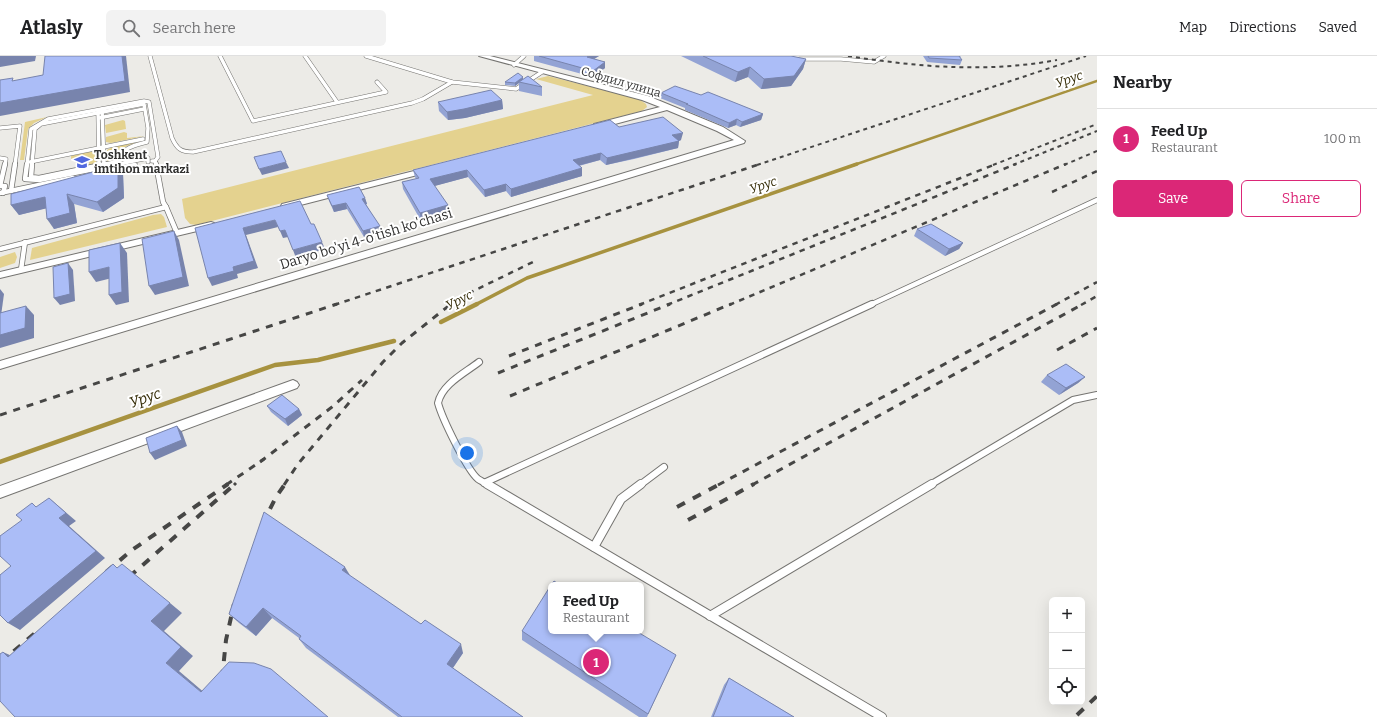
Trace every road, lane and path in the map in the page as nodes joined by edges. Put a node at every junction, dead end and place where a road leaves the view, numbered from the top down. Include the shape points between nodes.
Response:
1 (150, 56) edge
2 (220, 56) edge
3 (305, 56) edge
4 (366, 56) edge
5 (482, 56) edge
6 (500, 56) edge
7 (524, 56) edge
8 (884, 56) edge
9 (794, 59) edge
10 (514, 65) junction
11 (542, 72) junction
12 (377, 82) dead end
13 (452, 82) junction
14 (337, 102) junction
15 (667, 107) junction
16 (100, 110) junction
17 (144, 110) junction
18 (100, 118) junction
19 (0, 128) edge
20 (592, 128) edge
21 (154, 136) junction
22 (148, 137) junction
23 (741, 140) joint
24 (101, 147) junction
25 (0, 158) edge
26 (33, 160) junction
27 (155, 161) junction
28 (27, 162) junction
29 (148, 162) junction
30 (104, 166) junction
31 (99, 167) junction
32 (438, 167) edge
33 (11, 191) junction
34 (2, 193) edge
35 (1097, 200) edge
36 (166, 207) junction
37 (277, 208) edge
38 (223, 222) edge
39 (177, 234) junction
40 (25, 242) junction
41 (0, 249) edge
42 (21, 270) junction
43 (0, 275) edge
44 (479, 362) dead end
45 (0, 365) edge
46 (293, 385) dead end
47 (1097, 395) edge
48 (664, 467) dead end
49 (484, 483) junction
50 (0, 492) edge
51 (594, 547) junction
52 (710, 616) junction
53 (882, 717) edge

1 - 13 lane via 175,147 182,152 193,152 412,103 423,100
2 - 14 lane via 253,120
3 - 14 lane
4 - 13 lane
5 - 10 street, Софдил улица
6 - 10 street
7 - 10 lane
8 - 9 lane via 874,62
10 - 11 street, Софдил улица
11 - 13 lane via 516,89
11 - 15 street, Софдил улица via 645,98
12 - 14 lane via 386,92
15 - 20 street
15 - 23 street, Софдил улица
16 - 17 lane via 140,104 144,104
16 - 18 lane
16 - 21 lane via 149,102
16 - 26 lane via 47,121 37,127
16 - 28 lane via 48,119 35,125 31,129
17 - 18 lane
17 - 22 lane
18 - 24 lane
19 - 33 lane via 20,126
21 - 22 lane
21 - 27 lane via 158,157
22 - 24 lane
22 - 30 lane via 147,142 131,146 123,151 120,159
23 - 45 street, Daryo bo'yi 4-o'tish ko'chasi
24 - 26 lane
24 - 30 lane
24 - 31 lane
25 - 34 lane via 6,159 0,186 5,186
26 - 28 lane
26 - 31 lane via 32,177 35,178
27 - 29 lane
27 - 36 lane
28 - 31 lane via 26,179 35,181
29 - 30 lane via 148,158
29 - 33 lane
30 - 31 lane
32 - 37 street
33 - 34 lane
35 - 49 lane
36 - 39 lane
36 - 40 lane
38 - 39 street
39 - 42 street
40 - 41 lane
40 - 42 lane
42 - 43 street
44 - 49 lane via 446,389 438,403 471,472
46 - 50 street
47 - 52 lane via 1073,400
48 - 51 lane via 621,499
49 - 51 lane
51 - 52 lane
52 - 53 lane

